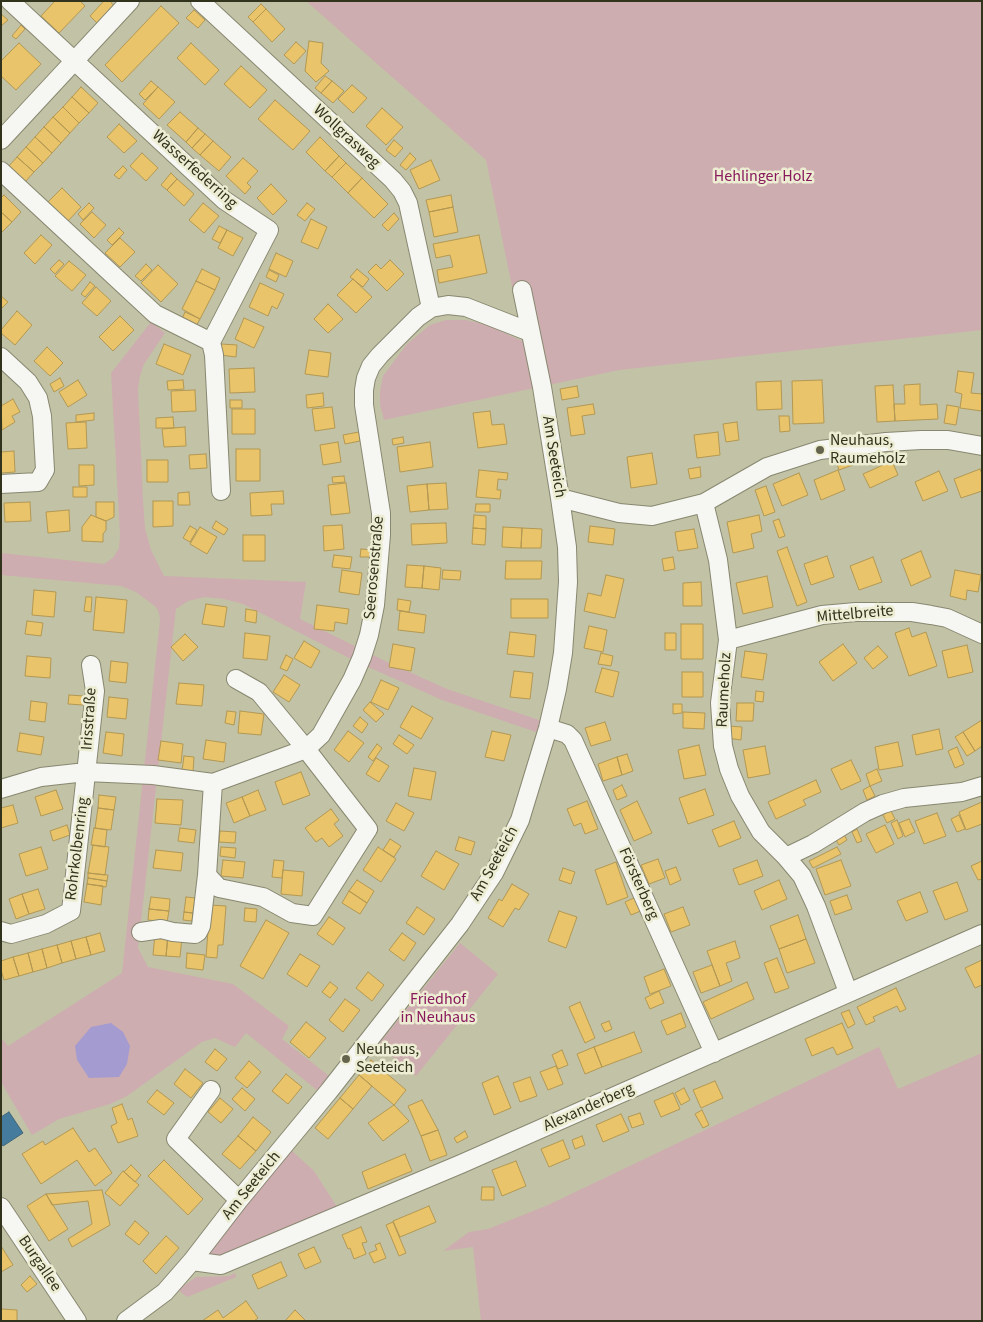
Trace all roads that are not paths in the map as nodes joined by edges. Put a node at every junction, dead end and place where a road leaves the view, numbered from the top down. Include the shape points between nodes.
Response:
1 (10, 1) edge
2 (130, 1) edge
3 (200, 1) edge
4 (75, 61) junction
5 (1, 140) edge
6 (1, 171) edge
7 (522, 290) dead end
8 (431, 308) junction
9 (530, 332) junction
10 (211, 342) junction
11 (1, 357) edge
12 (982, 446) edge
13 (1, 484) edge
14 (221, 491) dead end
15 (560, 498) junction
16 (704, 503) junction
17 (982, 634) edge
18 (728, 640) junction
19 (91, 665) dead end
20 (236, 679) dead end
21 (548, 728) junction
22 (306, 749) junction
23 (86, 772) junction
24 (213, 783) junction
25 (982, 786) edge
26 (1, 789) edge
27 (786, 857) junction
28 (207, 875) junction
29 (1, 931) edge
30 (141, 932) dead end
31 (982, 934) edge
32 (848, 992) junction
33 (714, 1053) junction
34 (211, 1090) dead end
35 (239, 1200) junction
36 (1, 1207) edge
37 (192, 1261) junction
38 (77, 1321) edge
39 (126, 1321) edge

1 - 4 street
2 - 4 street
3 - 8 street, Wollgrasweg via 402,191 408,203
4 - 5 street
4 - 10 street, Wasserfederring via 224,200 269,230
6 - 10 street via 155,314
7 - 9 street, Am Seeteich
8 - 9 street via 466,307
8 - 22 street, Seerosenstraße via 380,355 366,378 364,405 381,512 375,605 369,635 352,680 321,735
9 - 15 street, Am Seeteich
10 - 14 street
11 - 13 street via 28,382 38,398 45,470 38,482
12 - 16 street via 948,440 886,442 820,450 767,466
15 - 16 street via 619,513 652,516
15 - 21 street, Am Seeteich via 567,547 567,614
16 - 18 street, Raumeholz via 718,560
17 - 18 street, Mittelbreite via 947,618 890,611 822,616
18 - 27 street, Raumeholz via 720,703 723,746 729,769 761,832
19 - 23 street, Irisstraße via 95,691
20 - 22 street via 259,692
21 - 33 street, Försterberg via 567,734 573,740
21 - 35 street, Am Seeteich via 520,820 494,873 460,924
22 - 24 street, Seerosenstraße
22 - 28 street via 368,829 313,916 292,912 263,897 219,888
23 - 24 street, Seerosenstraße via 153,775
23 - 26 street, Seerosenstraße via 41,777
23 - 29 street, Rohrkolbenring via 70,911 46,924 11,934
24 - 28 street
25 - 27 street via 883,804
27 - 32 street, Raumeholz via 802,876 816,906
28 - 30 street via 198,932 162,929
31 - 32 street, Alexanderberg
32 - 33 street, Alexanderberg
33 - 37 street, Alexanderberg via 222,1265
34 - 35 street via 176,1139
35 - 37 street, Am Seeteich
36 - 38 street, Burgallee
37 - 39 street, Am Seeteich via 165,1292

